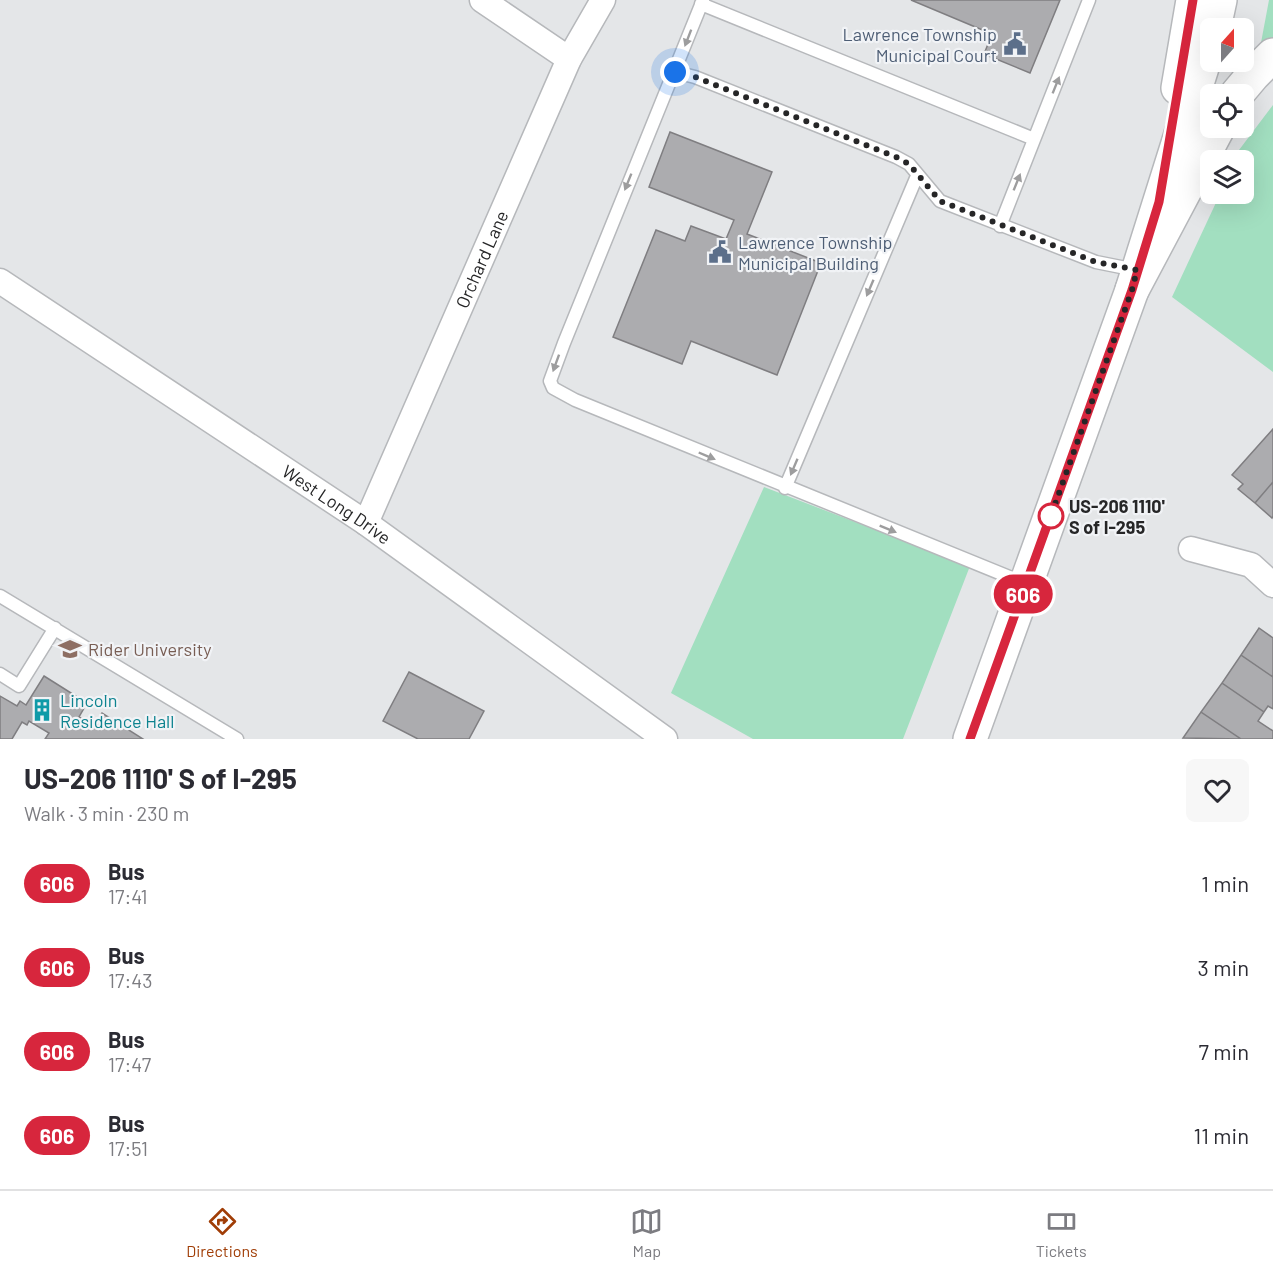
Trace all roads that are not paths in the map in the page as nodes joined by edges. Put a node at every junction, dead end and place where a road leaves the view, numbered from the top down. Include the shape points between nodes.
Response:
1 (482, 0) edge
2 (603, 0) edge
3 (1089, 0) edge
4 (1193, 0) edge
5 (1220, 0) edge
6 (702, 2) edge
7 (1216, 18) edge
8 (1273, 55) edge
9 (569, 59) junction
10 (675, 72) junction
11 (1200, 72) edge
12 (1245, 84) edge
13 (1212, 138) edge
14 (1034, 139) junction
15 (917, 176) junction
16 (1159, 202) junction
17 (1000, 226) junction
18 (0, 280) edge
19 (1134, 280) junction
20 (785, 488) junction
21 (366, 523) junction
22 (1191, 549) dead end
23 (1027, 584) junction
24 (1273, 585) edge
25 (0, 596) edge
26 (55, 628) junction
27 (0, 674) edge
28 (237, 739) edge
29 (665, 739) edge
30 (970, 739) edge

1 - 9 street
2 - 9 street, Orchard Lane
14 -> 3 lane
4 - 16 main road
5 - 7 main road
6 -> 10 lane
6 - 14 lane
8 - 12 main road
9 - 21 street, Orchard Lane
10 - 15 lane via 896,157 909,164
10 -> 20 lane via 649,128 550,381 553,388 575,400
11 - 16 main road
13 - 19 main road
17 -> 14 lane
15 - 17 lane via 940,201
15 -> 20 lane
16 - 19 main road
17 - 19 lane
18 - 21 street, West Long Drive
19 - 23 main road
20 -> 23 lane
21 - 29 street, West Long Drive
22 - 24 street via 1251,565
23 - 30 main road
25 - 26 lane
26 - 27 lane via 19,686
26 - 28 lane

